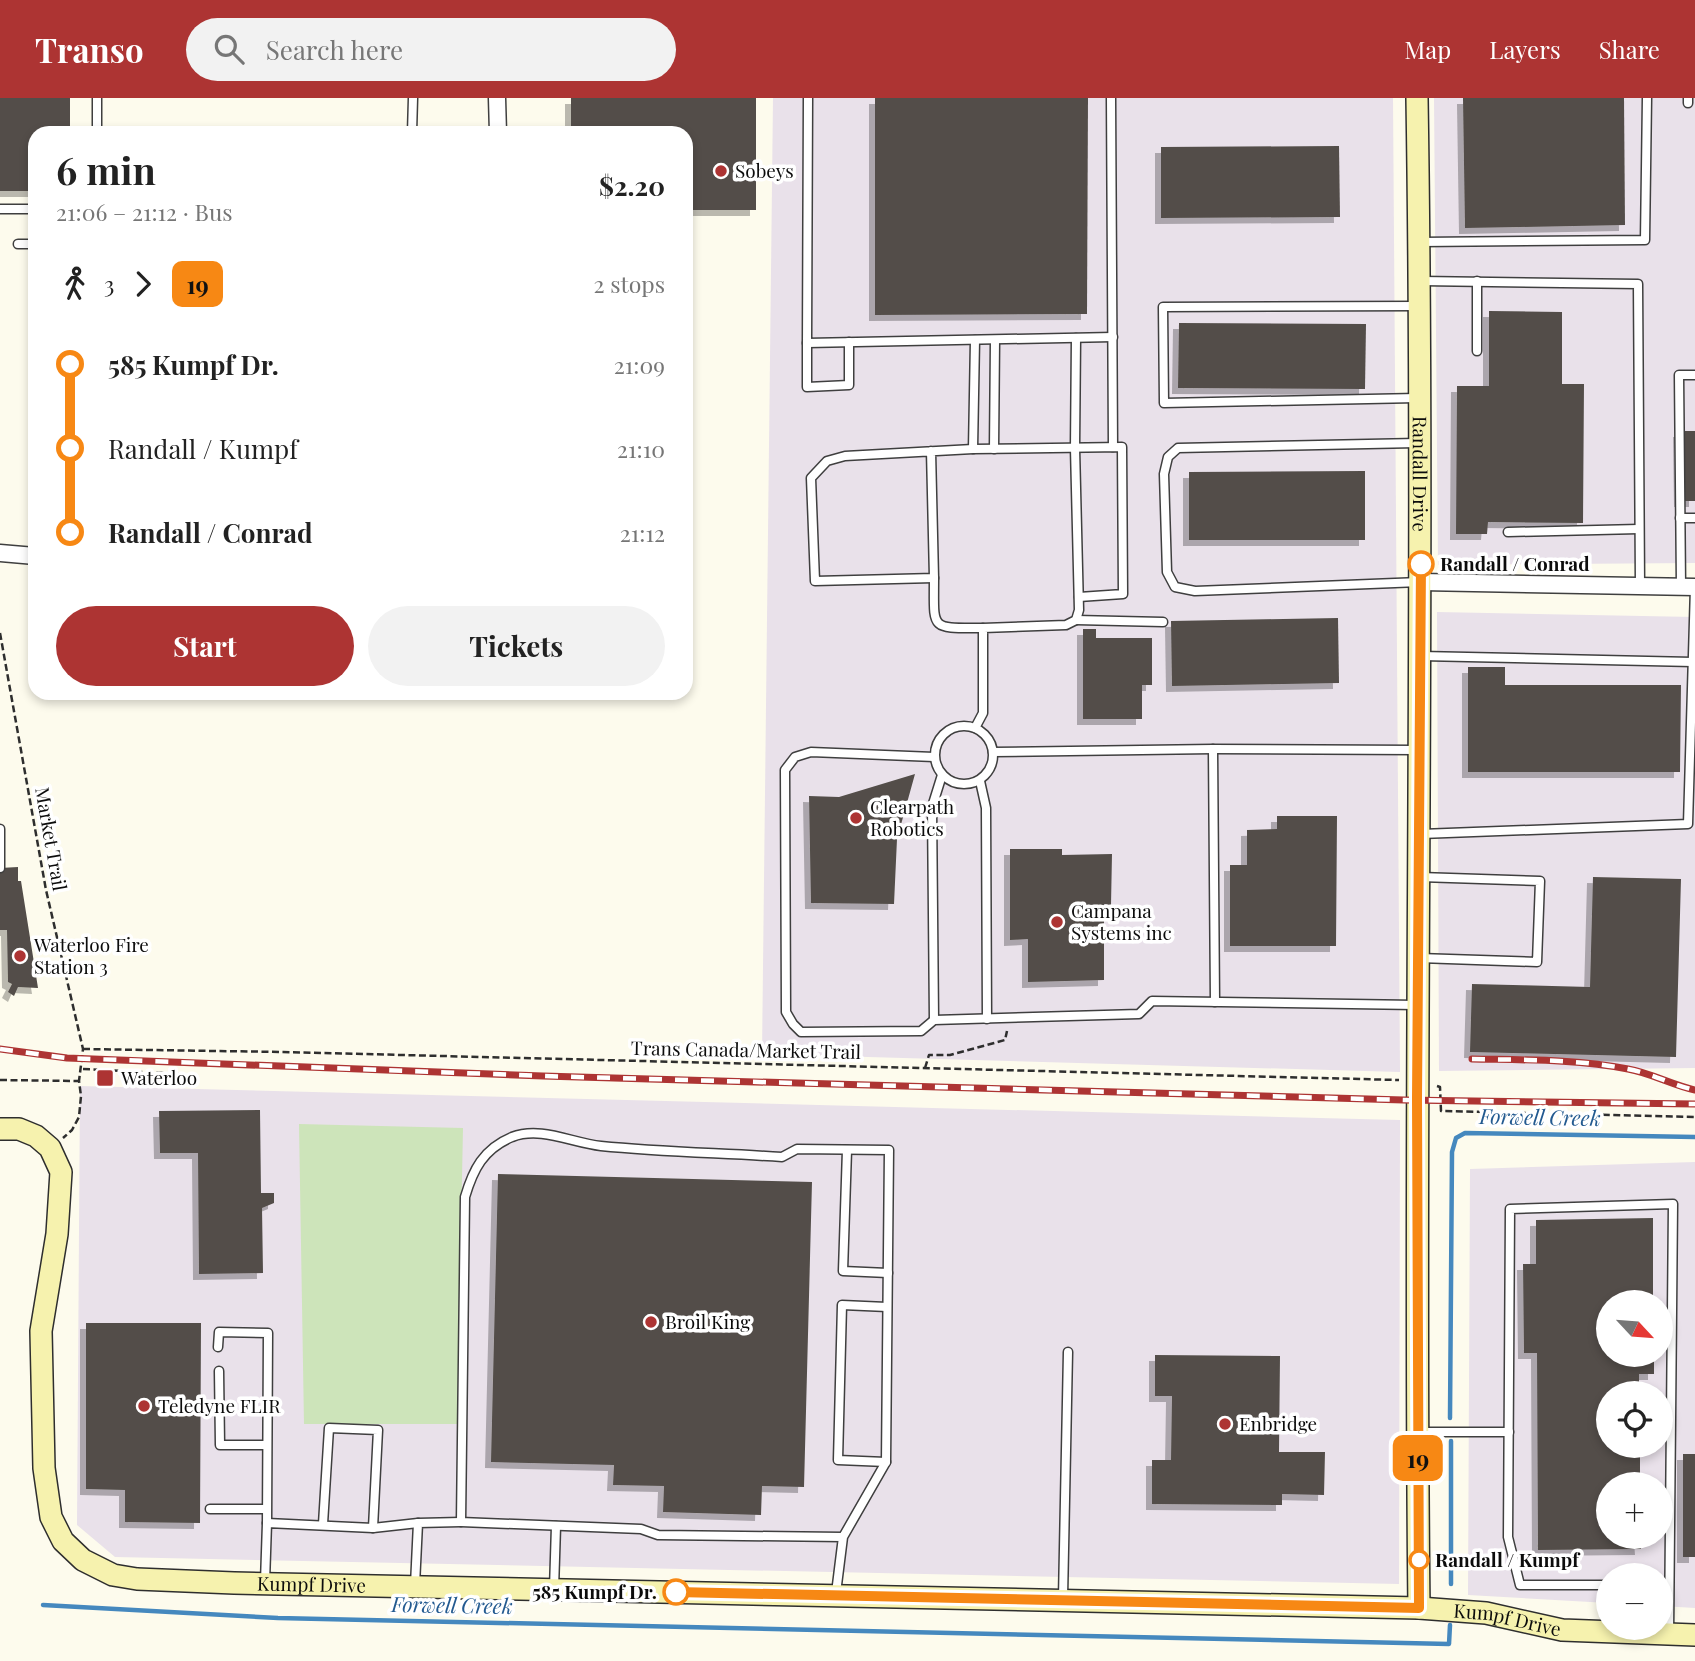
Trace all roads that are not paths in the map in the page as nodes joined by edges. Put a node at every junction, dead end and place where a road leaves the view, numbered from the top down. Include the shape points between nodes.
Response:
1 (97, 98) edge
2 (414, 98) edge
3 (497, 98) edge
4 (808, 98) edge
5 (1111, 98) edge
6 (1417, 98) edge
7 (1647, 98) edge
8 (97, 126) edge
9 (412, 126) edge
10 (498, 126) edge
11 (0, 209) edge
12 (28, 209) edge
13 (1418, 242) junction
14 (18, 244) dead end
15 (28, 244) edge
16 (1419, 281) junction
17 (1477, 281) junction
18 (1419, 306) junction
19 (1113, 337) junction
20 (1076, 338) junction
21 (975, 340) junction
22 (995, 340) junction
23 (849, 342) junction
24 (807, 343) junction
25 (1477, 351) dead end
26 (1695, 375) edge
27 (1420, 398) junction
28 (1420, 443) junction
29 (1113, 447) junction
30 (1075, 448) junction
31 (973, 449) junction
32 (993, 449) junction
33 (931, 452) junction
34 (1680, 518) junction
35 (1695, 518) edge
36 (1639, 529) junction
37 (1508, 532) dead end
38 (0, 553) edge
39 (28, 555) edge
40 (934, 578) junction
41 (1421, 582) junction
42 (1640, 585) junction
43 (1690, 587) edge
44 (1079, 597) junction
45 (1076, 620) junction
46 (1163, 622) dead end
47 (983, 628) junction
48 (1421, 656) junction
49 (1693, 662) junction
50 (975, 728) junction
51 (1213, 749) junction
52 (1420, 750) junction
53 (993, 752) junction
54 (934, 757) junction
55 (942, 775) junction
56 (980, 780) junction
57 (0, 829) edge
58 (1420, 834) junction
59 (0, 868) edge
60 (1420, 877) junction
61 (1419, 958) junction
62 (1215, 1002) junction
63 (1419, 1004) junction
64 (987, 1018) junction
65 (934, 1020) junction
66 (0, 1129) edge
67 (847, 1150) junction
68 (888, 1273) junction
69 (887, 1307) junction
70 (218, 1347) dead end
71 (1068, 1352) dead end
72 (219, 1371) dead end
73 (1418, 1432) junction
74 (1509, 1432) junction
75 (266, 1445) junction
76 (886, 1462) junction
77 (210, 1509) dead end
78 (266, 1509) junction
79 (461, 1522) junction
80 (267, 1523) junction
81 (418, 1523) junction
82 (323, 1524) junction
83 (556, 1526) junction
84 (373, 1528) junction
85 (843, 1537) junction
86 (1665, 1563) edge
87 (265, 1584) junction
88 (1596, 1585) edge
89 (415, 1587) junction
90 (554, 1590) junction
91 (836, 1596) junction
92 (1063, 1601) junction
93 (1419, 1608) junction
94 (1596, 1631) edge
95 (1673, 1634) edge
96 (1695, 1634) edge

1 - 8 lane
2 - 9 lane
3 - 10 street
4 - 24 lane
5 - 19 lane
6 - 13 street, Randall Drive
7 - 13 lane via 1645,240
11 - 12 lane
13 - 16 street, Randall Drive
14 - 15 lane
16 - 17 lane
16 - 18 street, Randall Drive
17 - 25 lane
17 - 36 lane via 1638,284
18 - 27 street, Randall Drive
18 - 27 lane via 1163,307 1163,389 1164,403
19 - 20 lane
19 - 29 lane
20 - 22 lane
20 - 30 lane
21 - 22 lane
21 - 23 lane
21 - 31 lane
22 - 32 lane
23 - 24 lane
23 - 24 lane via 849,385 807,387
26 - 34 lane via 1679,375
27 - 28 street, Randall Drive
28 - 41 street, Randall Drive
28 - 41 lane via 1178,448 1168,457 1164,474 1167,572 1175,587 1195,591
29 - 30 lane
29 - 44 lane via 1122,447 1123,594
30 - 32 lane
30 - 44 lane
31 - 32 lane
31 - 33 lane
33 - 40 lane
33 - 40 lane via 845,456 827,461 811,478 814,581
34 - 35 lane
34 - 43 lane
36 - 37 lane
36 - 42 lane
38 - 39 street
40 - 47 lane via 938,624
41 - 42 street
41 - 48 street, Randall Drive
42 - 43 street
43 - 49 lane
44 - 45 lane
45 - 46 lane
45 - 47 lane via 1066,625
47 - 50 lane via 982,713
48 - 49 lane
48 - 52 street, Randall Drive
49 - 58 lane via 1688,824
50 - 53 lane via 984,733
50 - 54 lane via 947,730
51 - 52 lane
51 - 53 lane
51 - 62 lane
52 - 58 street, Randall Drive
53 - 56 lane via 991,768
54 - 55 lane
54 - 65 lane via 811,752 795,757 785,770 786,1013 801,1031 921,1031
55 - 56 lane via 960,785
55 - 65 lane via 932,807
56 - 64 lane via 986,808
57 - 59 lane
58 - 60 street, Randall Drive
60 - 61 street, Randall Drive
60 - 61 lane via 1540,881 1537,962
61 - 63 street, Randall Drive
62 - 63 lane
62 - 64 lane via 1152,1001 1139,1014
63 - 73 street, Randall Drive
64 - 65 lane
66 - 87 street, Kumpf Drive via 19,1129 36,1136 50,1149 61,1172 57,1234 41,1331 44,1468 51,1517 63,1541 83,1560 136,1579
67 - 68 lane via 889,1150
67 - 68 lane via 843,1271
67 - 79 lane via 797,1149 782,1157 598,1146 542,1134 513,1136 488,1152 473,1171 465,1198
68 - 69 lane
69 - 76 lane
69 - 76 lane via 842,1305 838,1460
70 - 75 lane via 219,1332 268,1333
71 - 92 lane
72 - 75 lane via 220,1445
73 - 74 lane
73 - 93 street, Randall Drive
74 - 86 lane via 1510,1209 1673,1204
74 - 88 lane via 1508,1537 1520,1586
75 - 78 lane
76 - 85 lane
77 - 78 lane
78 - 80 lane
79 - 81 lane
79 - 83 lane
80 - 82 lane
80 - 87 lane
81 - 84 lane
81 - 89 lane
82 - 84 lane
82 - 84 lane via 329,1428 378,1430
83 - 85 lane via 641,1529 658,1535
83 - 90 lane
85 - 91 lane
87 - 89 street, Kumpf Drive
89 - 90 street, Kumpf Drive
90 - 91 street, Kumpf Drive
91 - 92 street, Kumpf Drive
92 - 93 street, Kumpf Drive
93 - 94 street, Kumpf Drive via 1486,1613 1562,1630
95 - 96 street, Kumpf Drive

